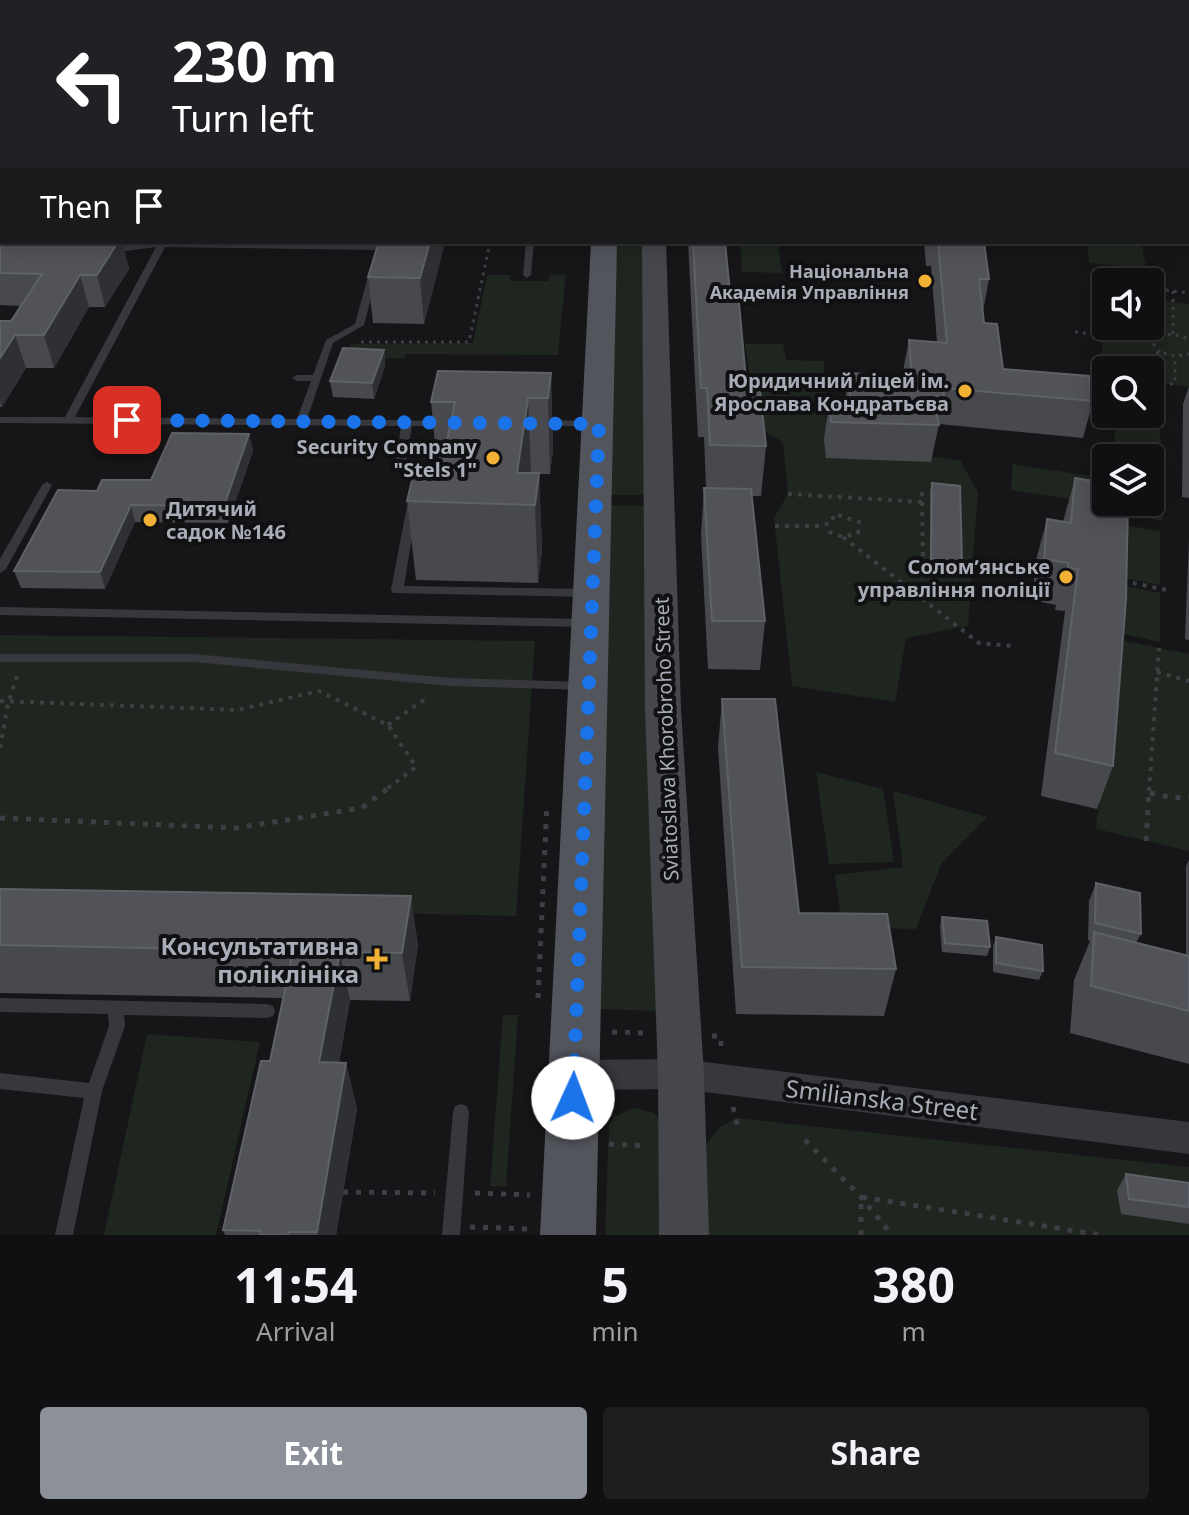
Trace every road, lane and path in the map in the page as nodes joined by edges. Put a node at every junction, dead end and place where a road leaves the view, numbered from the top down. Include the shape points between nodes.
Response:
1 (154, 244) edge
2 (161, 244) edge
3 (206, 244) edge
4 (490, 244) edge
5 (530, 244) edge
6 (604, 244) edge
7 (654, 244) edge
8 (105, 250) edge
9 (527, 275) dead end
10 (1164, 290) edge
11 (1173, 291) junction
12 (1189, 293) edge
13 (1075, 332) dead end
14 (1173, 334) junction
15 (1164, 335) edge
16 (1189, 339) edge
17 (1151, 341) joint
18 (329, 342) junction
19 (1160, 352) junction
20 (1189, 354) edge
21 (1149, 356) edge
22 (1175, 356) junction
23 (297, 378) dead end
24 (316, 378) junction
25 (1164, 386) edge
26 (69, 419) junction
27 (0, 420) edge
28 (301, 422) junction
29 (407, 422) junction
30 (467, 423) edge
31 (527, 423) edge
32 (599, 424) junction
33 (430, 442) edge
34 (425, 473) edge
35 (47, 485) dead end
36 (922, 490) dead end
37 (788, 494) dead end
38 (922, 502) junction
39 (775, 526) dead end
40 (825, 526) junction
41 (843, 537) junction
42 (923, 561) dead end
43 (0, 569) edge
44 (1114, 579) edge
45 (1167, 590) dead end
46 (593, 608) junction
47 (0, 611) edge
48 (1013, 646) dead end
49 (1159, 648) dead end
50 (0, 658) edge
51 (23, 658) junction
52 (1157, 672) junction
53 (1189, 681) edge
54 (450, 682) junction
55 (589, 686) junction
56 (0, 701) edge
57 (8, 703) junction
58 (388, 725) junction
59 (0, 748) edge
60 (1150, 793) junction
61 (1189, 797) edge
62 (0, 818) edge
63 (1146, 841) dead end
64 (0, 1005) edge
65 (116, 1007) junction
66 (267, 1011) dead end
67 (720, 1036) dead end
68 (575, 1053) junction
69 (680, 1054) junction
70 (0, 1081) edge
71 (94, 1091) junction
72 (461, 1112) dead end
73 (1189, 1138) edge
74 (805, 1140) dead end
75 (571, 1143) junction
76 (682, 1147) junction
77 (343, 1192) dead end
78 (373, 1192) dead end
79 (861, 1197) junction
80 (451, 1230) edge
81 (552, 1232) edge
82 (64, 1235) edge
83 (684, 1235) edge
84 (861, 1235) edge
85 (892, 1235) edge
86 (1101, 1235) edge

1 - 8 lane
2 - 26 lane
3 - 18 lane via 380,248 359,325
4 - 18 path via 469,342
5 - 9 lane
6 - 32 main road
7 - 69 street, Sviatoslava Khorobroho Street via 663,709
10 - 11 path
11 - 12 path
11 - 14 path
13 - 17 path
14 - 15 path
14 - 16 path
17 - 19 path
18 - 24 lane
19 - 21 path
19 - 22 path
20 - 22 path
22 - 25 path via 1175,383
23 - 24 lane
24 - 28 lane
26 - 27 lane
26 - 28 lane
28 - 29 lane
29 - 30 lane
29 - 46 lane via 401,462 417,480 397,590
31 - 32 lane
32 - 46 main road
33 - 34 path
35 - 43 lane
36 - 38 path
37 - 38 path
38 - 42 path
39 - 40 path
40 - 41 path
40 - 41 path via 838,515 859,522 858,533
41 - 48 path via 979,643
44 - 45 path
46 - 47 lane
46 - 55 main road
49 - 52 path
50 - 51 lane
51 - 54 lane via 194,658
51 - 57 path
52 - 53 path
52 - 60 path
54 - 55 lane
54 - 58 path
55 - 68 main road
56 - 57 path
57 - 58 path via 237,710 319,691
57 - 59 path
58 - 62 path via 416,767 362,808 236,828
60 - 61 path
60 - 63 path
64 - 65 lane
65 - 66 lane
65 - 71 lane via 117,1026
67 - 69 path
68 - 69 street, Smilianska Street
68 - 69 path
68 - 75 main road
69 - 73 street, Smilianska Street
69 - 76 street, Sviatoslava Khorobroho Street
70 - 71 lane
71 - 82 lane
72 - 80 lane
74 - 79 path
75 - 76 path
75 - 81 main road
76 - 83 street, Sviatoslava Khorobroho Street
77 - 78 path
79 - 84 path
79 - 85 path
79 - 86 path
80 - 81 path

